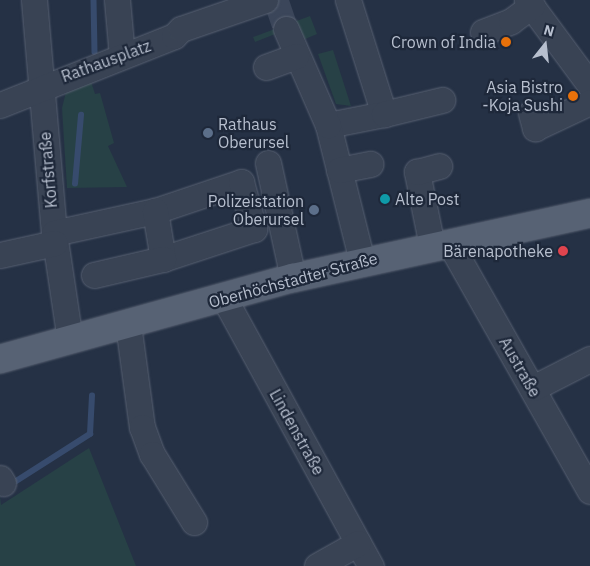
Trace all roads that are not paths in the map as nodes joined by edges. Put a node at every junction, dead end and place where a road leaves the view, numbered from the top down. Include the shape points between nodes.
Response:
1 (34, 0) edge
2 (265, 0) edge
3 (348, 0) edge
4 (529, 3) edge
5 (114, 6) edge
6 (286, 29) tunnel mouth
7 (483, 32) dead end
8 (122, 56) junction
9 (296, 56) junction
10 (266, 67) dead end
11 (590, 85) edge
12 (42, 90) junction
13 (442, 100) dead end
14 (590, 102) edge
15 (0, 105) edge
16 (531, 113) dead end
17 (384, 114) junction
18 (328, 126) junction
19 (268, 163) dead end
20 (370, 164) dead end
21 (439, 166) dead end
22 (339, 170) junction
23 (155, 211) junction
24 (590, 213) edge
25 (55, 238) junction
26 (441, 244) junction
27 (0, 255) edge
28 (163, 259) junction
29 (362, 261) junction
30 (94, 275) dead end
31 (294, 278) junction
32 (224, 298) junction
33 (128, 324) junction
34 (70, 340) junction
35 (0, 359) edge
36 (590, 359) edge
37 (533, 388) junction
38 (590, 491) edge
39 (194, 522) dead end
40 (358, 543) junction
41 (317, 566) edge
42 (371, 566) edge

1 - 12 street, Korfstraße
2 - 8 street, Rathausplatz via 172,30
3 - 17 street
4 - 7 street via 511,21
4 - 11 street
5 - 8 street
6 - 9 street
8 - 12 street, Rathausplatz via 50,82
9 - 10 street
9 - 18 street
12 - 15 street, Rathausplatz
12 - 25 street, Korfstraße
13 - 17 street
14 - 16 street via 535,128
17 - 18 street
18 - 22 street
19 - 31 street
20 - 22 street
21 - 26 street, Austraße via 416,172
22 - 29 street
23 - 25 street
23 - 28 street
23 - 28 street via 241,182 254,229
24 - 26 main road, Oberhöchstadter Straße
25 - 27 street
25 - 34 street, Korfstraße
26 - 29 main road, Oberhöchstadter Straße
26 - 37 street, Austraße
28 - 30 street
29 - 31 main road, Oberhöchstadter Straße
31 - 32 main road, Oberhöchstadter Straße
32 - 33 main road, Oberhöchstadter Straße
32 - 40 street, Lindenstraße
33 - 34 main road, Oberhöchstadter Straße
33 - 39 street via 142,427 152,454
34 - 35 main road, Oberhöchstadter Straße
36 - 37 street
37 - 38 street, Austraße
40 - 41 street
40 - 42 street, Lindenstraße

